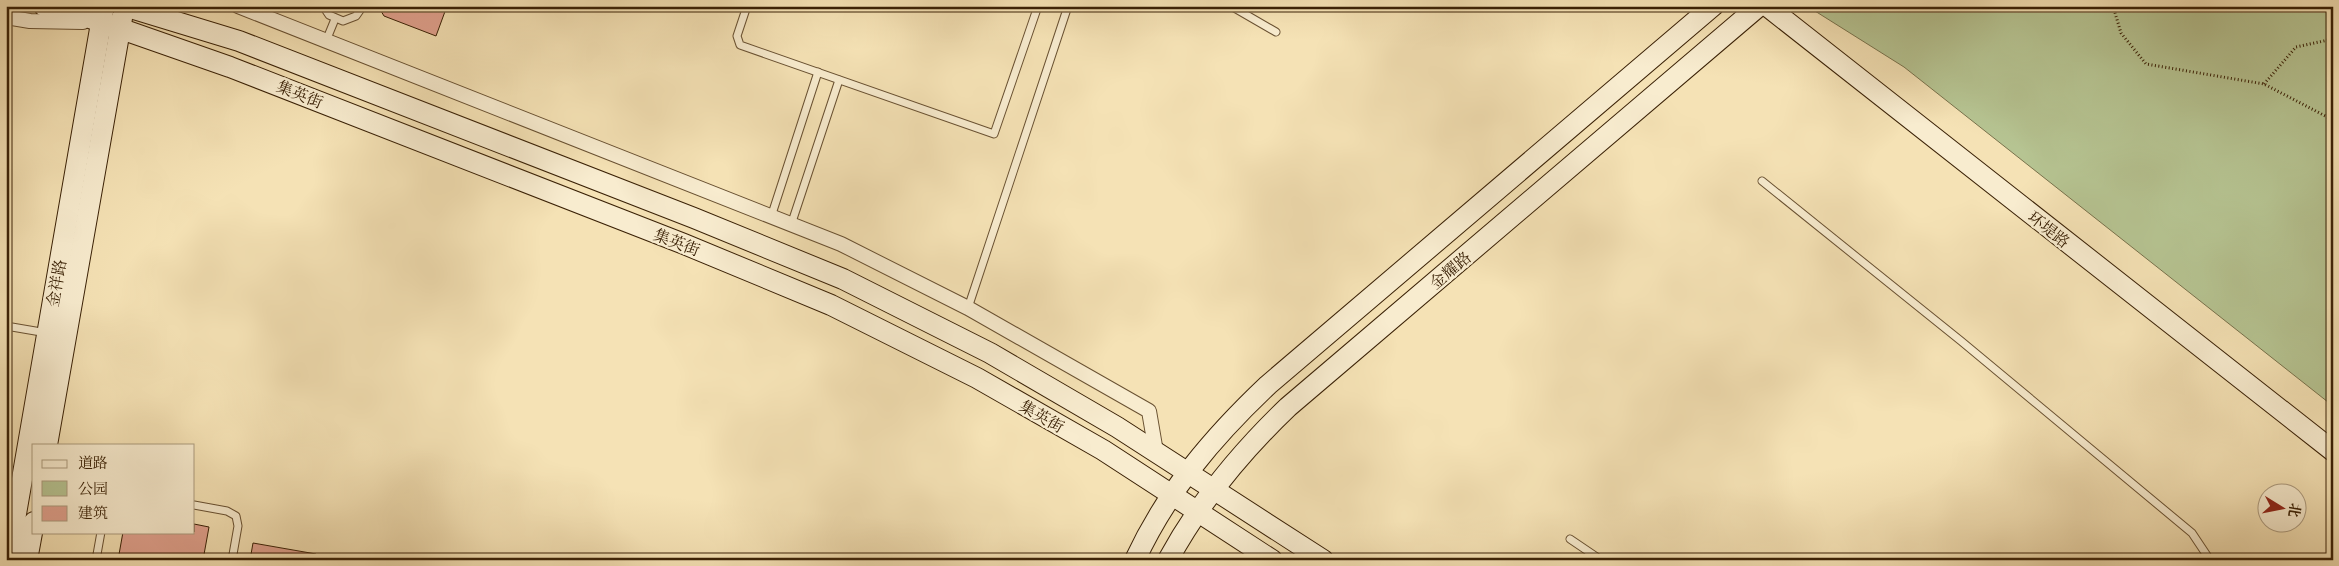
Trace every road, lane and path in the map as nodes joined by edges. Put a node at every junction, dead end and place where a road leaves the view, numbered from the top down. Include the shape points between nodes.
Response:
1 (44, 6) edge
2 (124, 6) edge
3 (238, 6) edge
4 (323, 6) edge
5 (363, 6) edge
6 (747, 6) edge
7 (1038, 6) edge
8 (1068, 6) edge
9 (1231, 6) edge
10 (1713, 6) edge
11 (1759, 6) edge
12 (1767, 6) edge
13 (2113, 6) edge
14 (6, 17) edge
15 (108, 19) edge
16 (335, 19) junction
17 (1276, 32) dead end
18 (2333, 39) edge
19 (326, 41) junction
20 (818, 72) junction
21 (840, 80) junction
22 (2264, 84) junction
23 (2333, 120) edge
24 (1762, 181) dead end
25 (770, 218) junction
26 (791, 225) junction
27 (968, 308) junction
28 (6, 326) edge
29 (47, 333) junction
30 (47, 444) edge
31 (2333, 451) edge
32 (1156, 452) junction
33 (1187, 472) junction
34 (1213, 488) junction
35 (1171, 494) junction
36 (195, 505) edge
37 (1197, 511) junction
38 (32, 533) edge
39 (101, 534) edge
40 (1570, 539) dead end
41 (8, 560) edge
42 (27, 560) edge
43 (96, 560) edge
44 (232, 560) edge
45 (1134, 560) edge
46 (1168, 560) edge
47 (1272, 560) edge
48 (1323, 560) edge
49 (1601, 560) edge
50 (2210, 560) edge

1 - 15 street, 集英街
2 - 15 street, 金祥路
2 - 32 street, 集英街 via 240,41 842,279 990,353
3 - 19 street
4 - 16 lane
5 - 16 lane via 350,19
6 - 20 lane via 737,36 740,45
7 - 21 lane via 994,134
8 - 27 lane
9 - 17 lane
10 - 33 street, 金耀路 via 1268,385 1221,430
11 - 34 street, 金耀路 via 1288,408 1244,451
12 - 31 street, 环堤路
13 - 22 path via 2121,33 2146,64
14 - 15 street via 30,21
15 - 29 street, 金祥路
15 - 30 street, 金祥路
15 - 35 street, 集英街 via 684,244 831,305 977,378 1103,450
16 - 19 lane
18 - 22 path via 2296,47
19 - 25 street
20 - 21 lane
20 - 25 lane
21 - 26 lane
22 - 23 path
24 - 50 lane via 2192,533
25 - 26 street
26 - 27 street via 841,244
27 - 32 street via 1149,411
28 - 29 lane
29 - 41 street, 金祥路
32 - 33 street, 集英街
33 - 34 street, 集英街
33 - 35 street, 金耀路
34 - 37 street, 金耀路
34 - 48 street, 集英街
35 - 37 street, 集英街
35 - 45 street, 金耀路
36 - 44 lane via 227,511 236,516 238,526
37 - 46 street, 金耀路
37 - 47 street, 集英街
38 - 42 street
39 - 43 lane
40 - 49 lane

